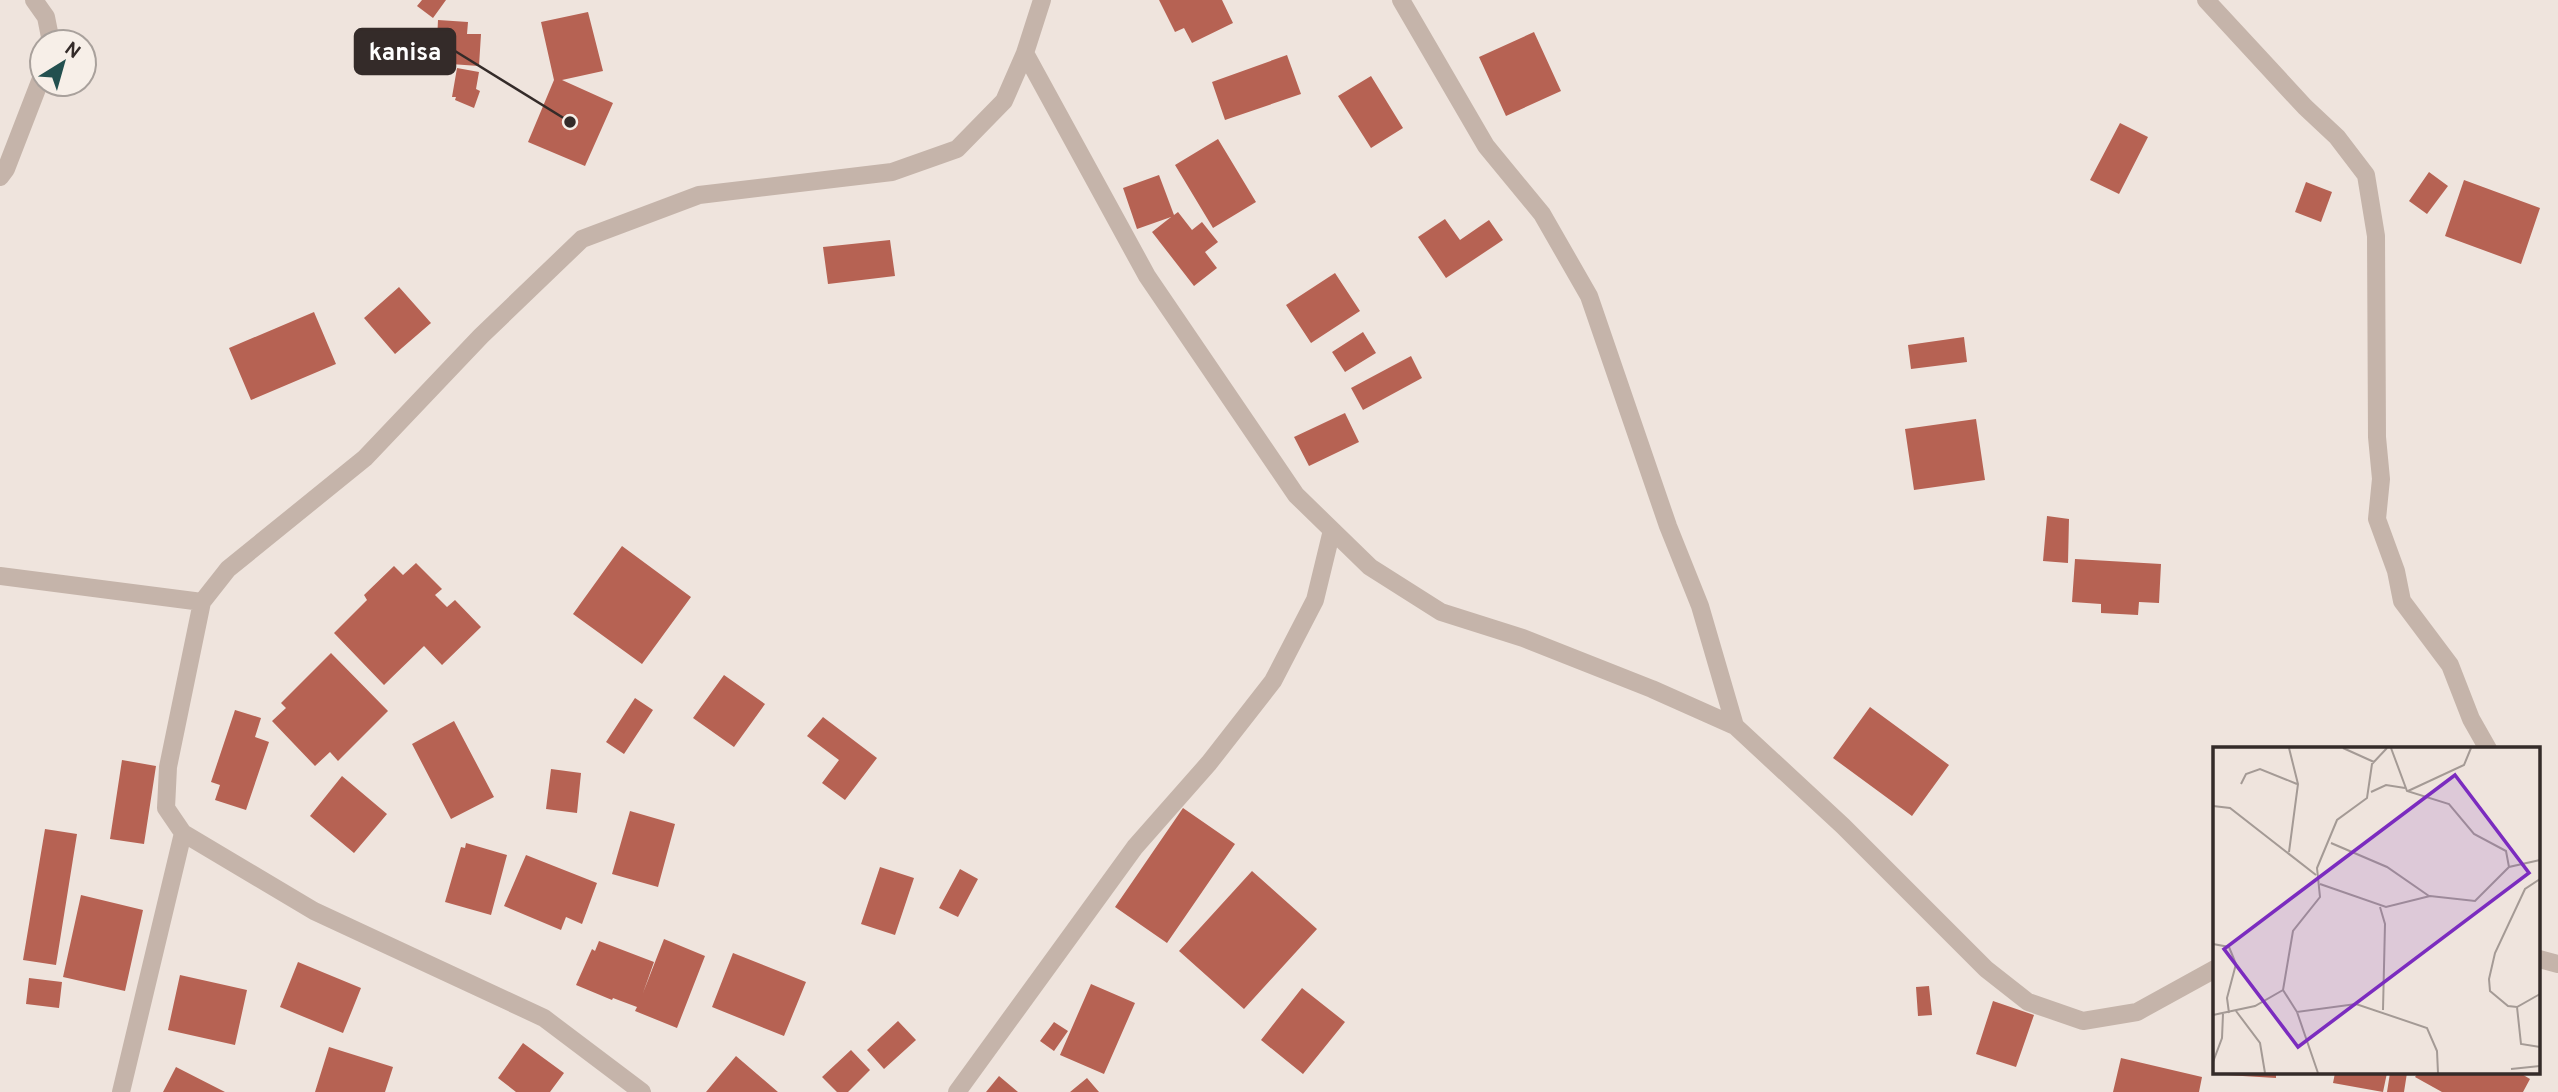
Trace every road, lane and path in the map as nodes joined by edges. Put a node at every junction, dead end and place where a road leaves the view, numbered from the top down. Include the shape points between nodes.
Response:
1 (34, 0) edge
2 (1042, 0) edge
3 (1401, 0) edge
4 (2206, 0) edge
5 (48, 28) edge
6 (1025, 53) junction
7 (33, 98) edge
8 (0, 177) edge
9 (1332, 530) junction
10 (0, 576) edge
11 (202, 602) junction
12 (1735, 726) junction
13 (2487, 747) edge
14 (183, 833) junction
15 (2540, 959) edge
16 (2558, 964) edge
17 (2213, 970) edge
18 (121, 1092) edge
19 (642, 1092) edge
20 (957, 1092) edge

1 - 5 street
2 - 6 street
3 - 12 street via 1486,146 1542,214 1590,296 1700,606
4 - 13 street via 2337,137 2366,175 2376,236 2381,479 2377,519 2402,601 2450,665
6 - 9 street via 1147,276 1296,495
6 - 11 street via 1004,101 957,149 892,172 699,195 582,239 365,458 228,569
7 - 8 street
9 - 12 street via 1370,567 1441,612 1523,638
9 - 20 street via 1315,600 1273,681 1209,764 1135,846
10 - 11 street
11 - 14 street via 168,767 166,808
12 - 17 street via 1986,969 2028,1002 2083,1021 2137,1012
14 - 18 street
14 - 19 street via 314,911 544,1018
15 - 16 street

